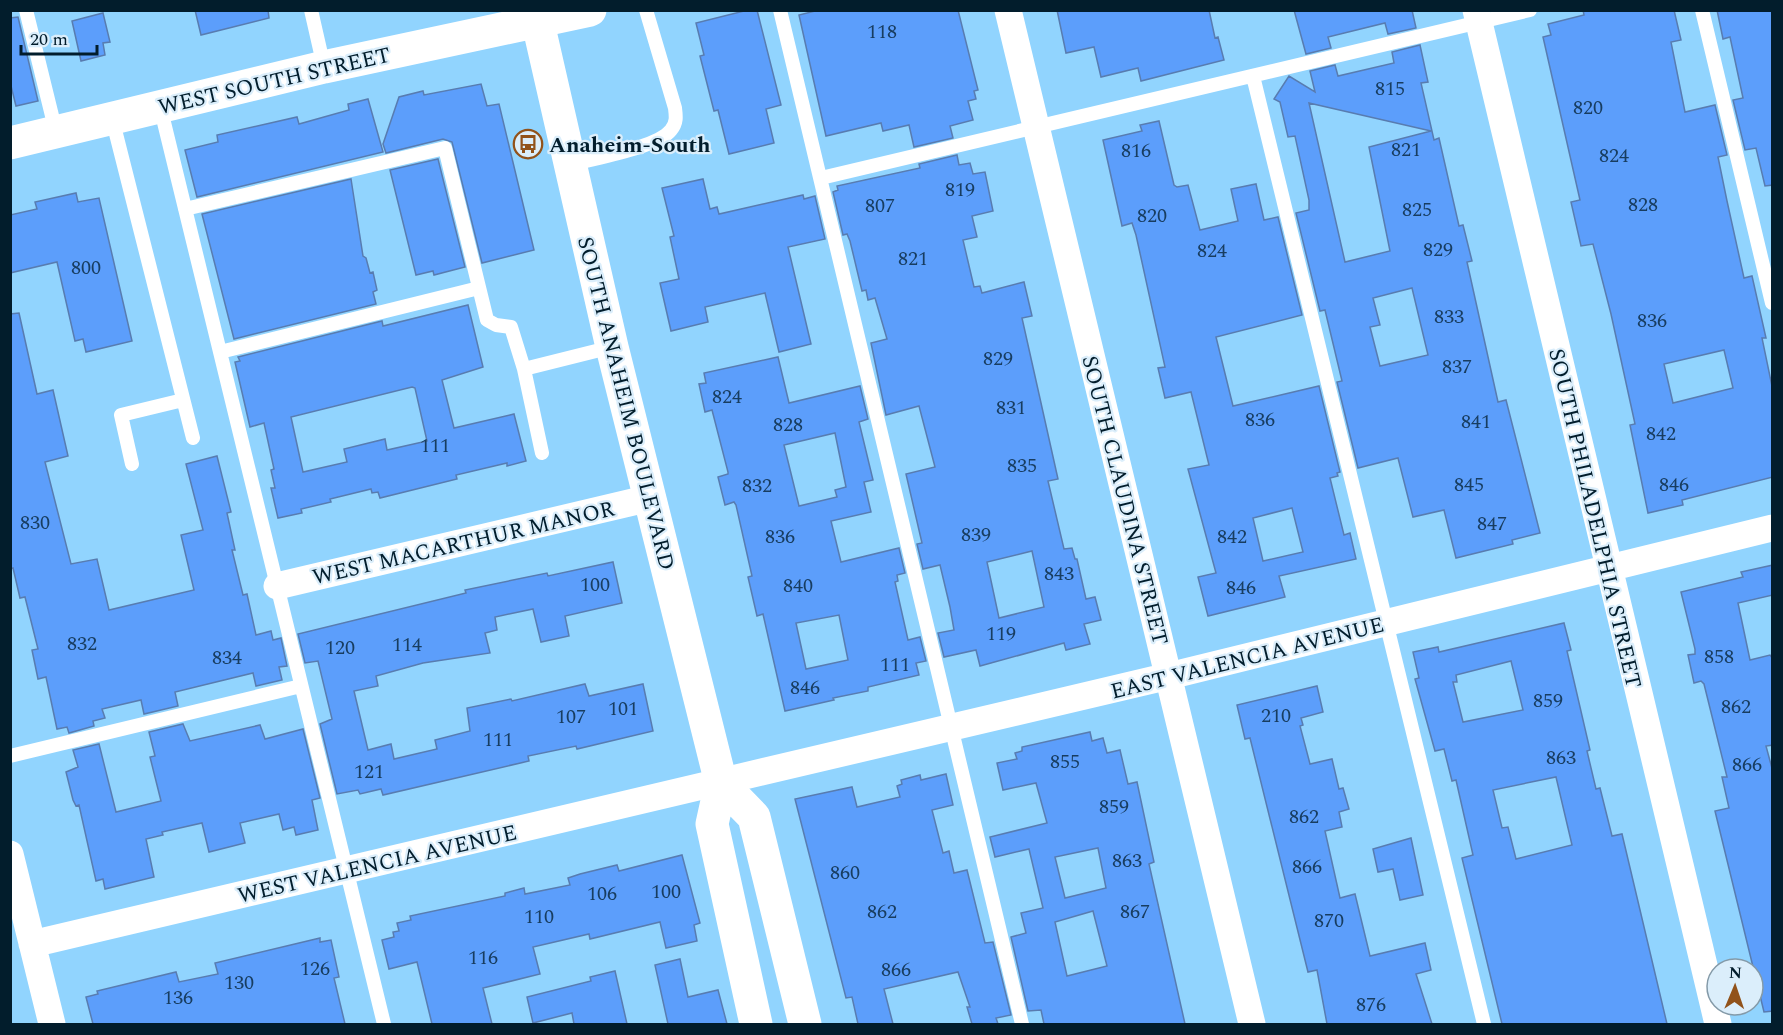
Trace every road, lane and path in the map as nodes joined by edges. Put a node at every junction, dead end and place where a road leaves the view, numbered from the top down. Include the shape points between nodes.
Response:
1 (26, 10) edge
2 (311, 10) edge
3 (590, 10) edge
4 (646, 10) edge
5 (780, 10) edge
6 (1008, 10) edge
7 (1530, 10) edge
8 (1701, 10) edge
9 (536, 15) edge
10 (1477, 16) edge
11 (324, 67) junction
12 (1253, 76) junction
13 (160, 106) junction
14 (112, 118) junction
15 (1037, 127) junction
16 (56, 132) junction
17 (10, 143) edge
18 (570, 165) junction
19 (821, 178) junction
20 (185, 209) junction
21 (479, 288) junction
22 (1773, 303) edge
23 (612, 348) junction
24 (220, 352) junction
25 (524, 369) junction
26 (183, 400) junction
27 (193, 438) dead end
28 (542, 453) dead end
29 (132, 464) dead end
30 (650, 498) junction
31 (1773, 528) edge
32 (1607, 569) junction
33 (277, 586) junction
34 (1388, 623) junction
35 (1169, 676) junction
36 (301, 686) junction
37 (951, 728) junction
38 (10, 756) edge
39 (721, 783) junction
40 (10, 854) edge
41 (348, 870) junction
42 (32, 944) junction
43 (52, 1024) edge
44 (384, 1024) edge
45 (756, 1024) edge
46 (805, 1024) edge
47 (1022, 1024) edge
48 (1252, 1024) edge
49 (1484, 1024) edge
50 (1718, 1024) edge

1 - 16 lane
2 - 11 lane
3 - 9 main road, WEST SOUTH STREET
4 - 18 lane via 675,108 672,129 654,141
5 - 19 lane
6 - 15 street, SOUTH CLAUDINA STREET
7 - 10 lane
8 - 22 lane
9 - 11 main road, WEST SOUTH STREET
9 - 18 main road, SOUTH ANAHEIM BOULEVARD
10 - 12 lane
10 - 32 street, SOUTH PHILADELPHIA STREET
11 - 13 main road, WEST SOUTH STREET
12 - 15 lane
12 - 34 lane
13 - 14 main road, WEST SOUTH STREET
13 - 20 lane
14 - 16 main road, WEST SOUTH STREET
14 - 26 lane
15 - 19 lane
15 - 35 street, SOUTH CLAUDINA STREET
16 - 17 main road, WEST SOUTH STREET
18 - 23 main road, SOUTH ANAHEIM BOULEVARD
19 - 37 lane
20 - 21 lane via 445,148
20 - 24 lane
21 - 24 lane
21 - 25 lane via 487,320 511,327
23 - 25 lane
23 - 30 main road, SOUTH ANAHEIM BOULEVARD
24 - 33 lane
25 - 28 lane
26 - 27 lane
26 - 29 lane via 121,415
30 - 33 street, WEST MACARTHUR MANOR
30 - 39 main road, SOUTH ANAHEIM BOULEVARD
31 - 32 street, EAST VALENCIA AVENUE
32 - 34 street, EAST VALENCIA AVENUE
32 - 50 street, SOUTH PHILADELPHIA STREET
33 - 36 lane
34 - 35 street, EAST VALENCIA AVENUE
34 - 49 lane
35 - 37 street, EAST VALENCIA AVENUE
35 - 48 street, SOUTH CLAUDINA STREET
36 - 38 lane
36 - 41 lane
37 - 39 street, EAST VALENCIA AVENUE
37 - 47 lane
39 - 41 street, WEST VALENCIA AVENUE
39 - 45 main road, SOUTH ANAHEIM BOULEVARD via 712,824
39 - 46 main road via 754,817
40 - 42 street
41 - 42 street, WEST VALENCIA AVENUE
41 - 44 lane
42 - 43 street

